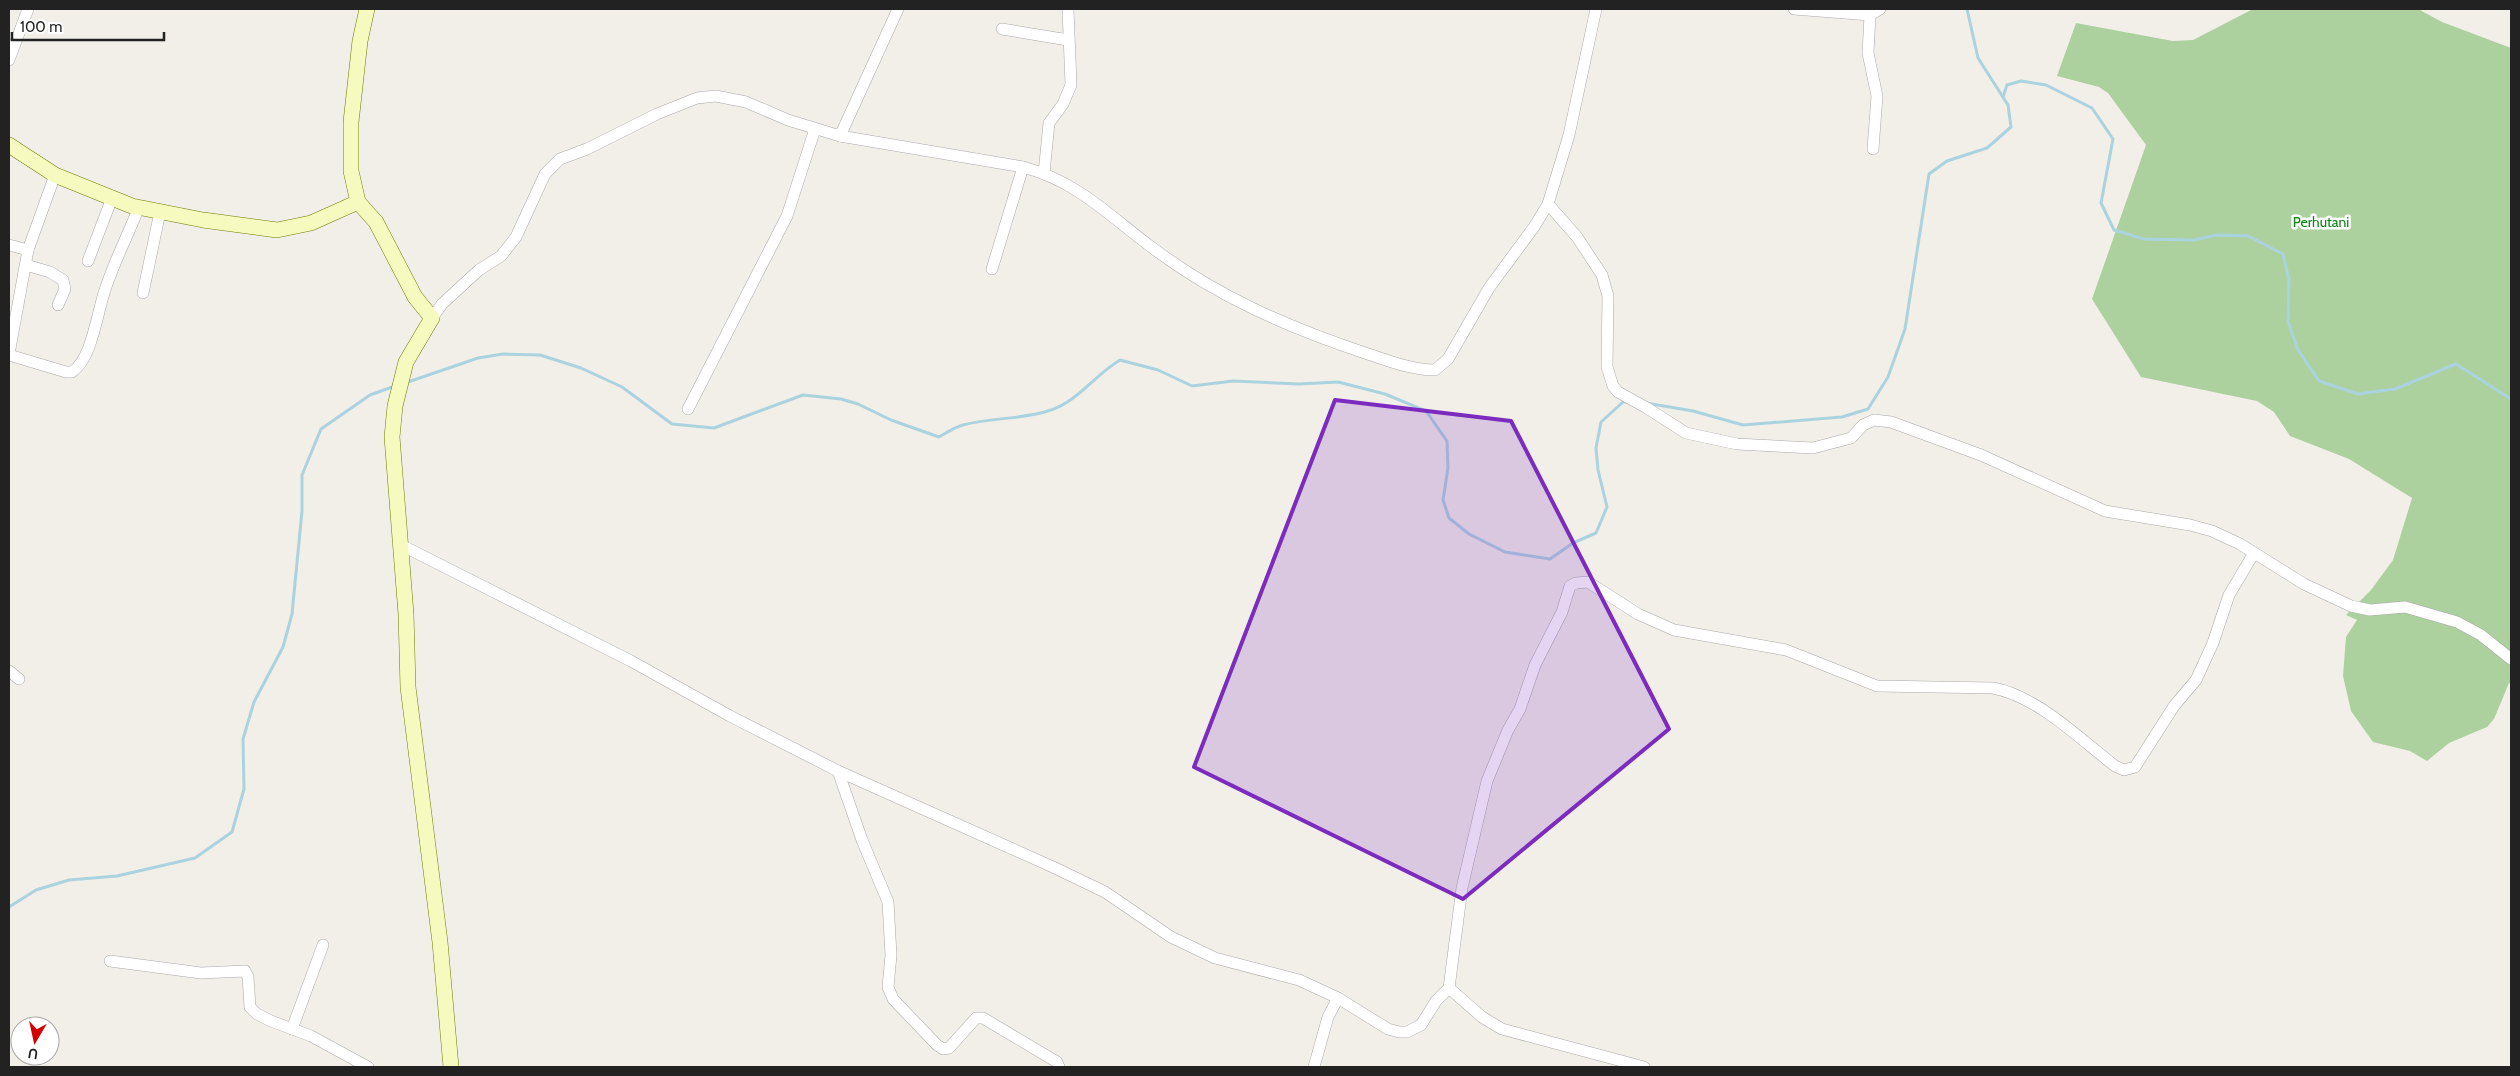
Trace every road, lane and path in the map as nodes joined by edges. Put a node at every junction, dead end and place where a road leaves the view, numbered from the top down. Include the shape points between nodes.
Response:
1 (28, 9) edge
2 (367, 9) edge
3 (898, 9) edge
4 (1068, 9) edge
5 (1596, 9) edge
6 (1794, 9) edge
7 (1880, 9) edge
8 (1870, 15) junction
9 (1002, 29) dead end
10 (1068, 40) junction
11 (9, 60) edge
12 (815, 129) junction
13 (840, 136) junction
14 (9, 145) edge
15 (1873, 149) dead end
16 (1023, 167) junction
17 (1044, 172) junction
18 (55, 175) junction
19 (112, 198) junction
20 (358, 202) junction
21 (1548, 204) junction
22 (139, 207) junction
23 (160, 212) junction
24 (9, 245) edge
25 (28, 250) junction
26 (88, 261) dead end
27 (26, 265) junction
28 (992, 269) dead end
29 (143, 293) dead end
30 (12, 305) edge
31 (58, 305) dead end
32 (432, 318) junction
33 (9, 354) edge
34 (688, 409) dead end
35 (401, 545) junction
36 (2254, 553) junction
37 (2511, 659) edge
38 (9, 671) edge
39 (19, 679) dead end
40 (838, 772) junction
41 (323, 945) dead end
42 (110, 961) dead end
43 (1449, 988) junction
44 (1338, 998) junction
45 (292, 1029) junction
46 (368, 1067) edge
47 (451, 1067) edge
48 (1059, 1067) edge
49 (1314, 1067) edge
50 (1644, 1067) edge

1 - 11 street
2 - 20 street via 360,41 350,146 351,171
3 - 13 street
4 - 10 street
5 - 21 street via 1569,135
6 - 8 street
7 - 8 street
8 - 15 street via 1868,53 1877,96
9 - 10 street
10 - 17 street via 1071,85 1063,104 1049,123
12 - 13 street
12 - 32 street via 730,98 697,98 657,114 587,150 560,159 545,174 516,238 501,256 479,270 442,304
12 - 34 street via 787,216
13 - 16 street
14 - 18 street
16 - 17 street
16 - 28 street
17 - 21 street via 1093,200 1154,250 1250,309 1338,344 1426,370 1435,370 1448,359 1489,288
18 - 19 street
18 - 25 street
19 - 22 street
19 - 26 street
20 - 23 street via 311,223 277,230
20 - 32 street via 376,222 415,298
21 - 36 street via 1577,237 1602,275 1608,296 1607,368 1618,392 1686,433 1737,444 1813,448 1851,438 1862,425 1874,420 1891,422 1982,455 2095,508 2212,531
22 - 23 street
22 - 33 street via 105,290 81,364 72,372 66,372
23 - 29 street
24 - 25 street
25 - 27 street
27 - 30 street
27 - 31 street via 50,272 63,280 65,289
30 - 33 street
32 - 35 street via 406,362 395,406 392,437
35 - 40 street via 631,661
35 - 47 street via 408,687 439,932
36 - 37 street via 2304,584 2351,606 2370,610 2405,607 2457,622 2481,635
36 - 43 street via 2229,595 2196,680 2174,706 2135,767 2124,770 2043,711 2008,691 1877,686 1786,650 1674,630 1638,614 1588,582 1570,586 1562,612 1487,781 1462,888
38 - 39 street
40 - 44 street via 1096,888 1194,949 1215,958 1298,980
40 - 48 street via 888,902 891,955 888,982 893,999 943,1049 949,1048 976,1018 983,1018 1057,1062
41 - 45 street
42 - 45 street via 201,973 245,971 250,1007 271,1021
43 - 44 street via 1436,1001 1421,1025 1407,1032 1388,1029
43 - 50 street via 1482,1017 1502,1029
44 - 49 street via 1328,1017
45 - 46 street

